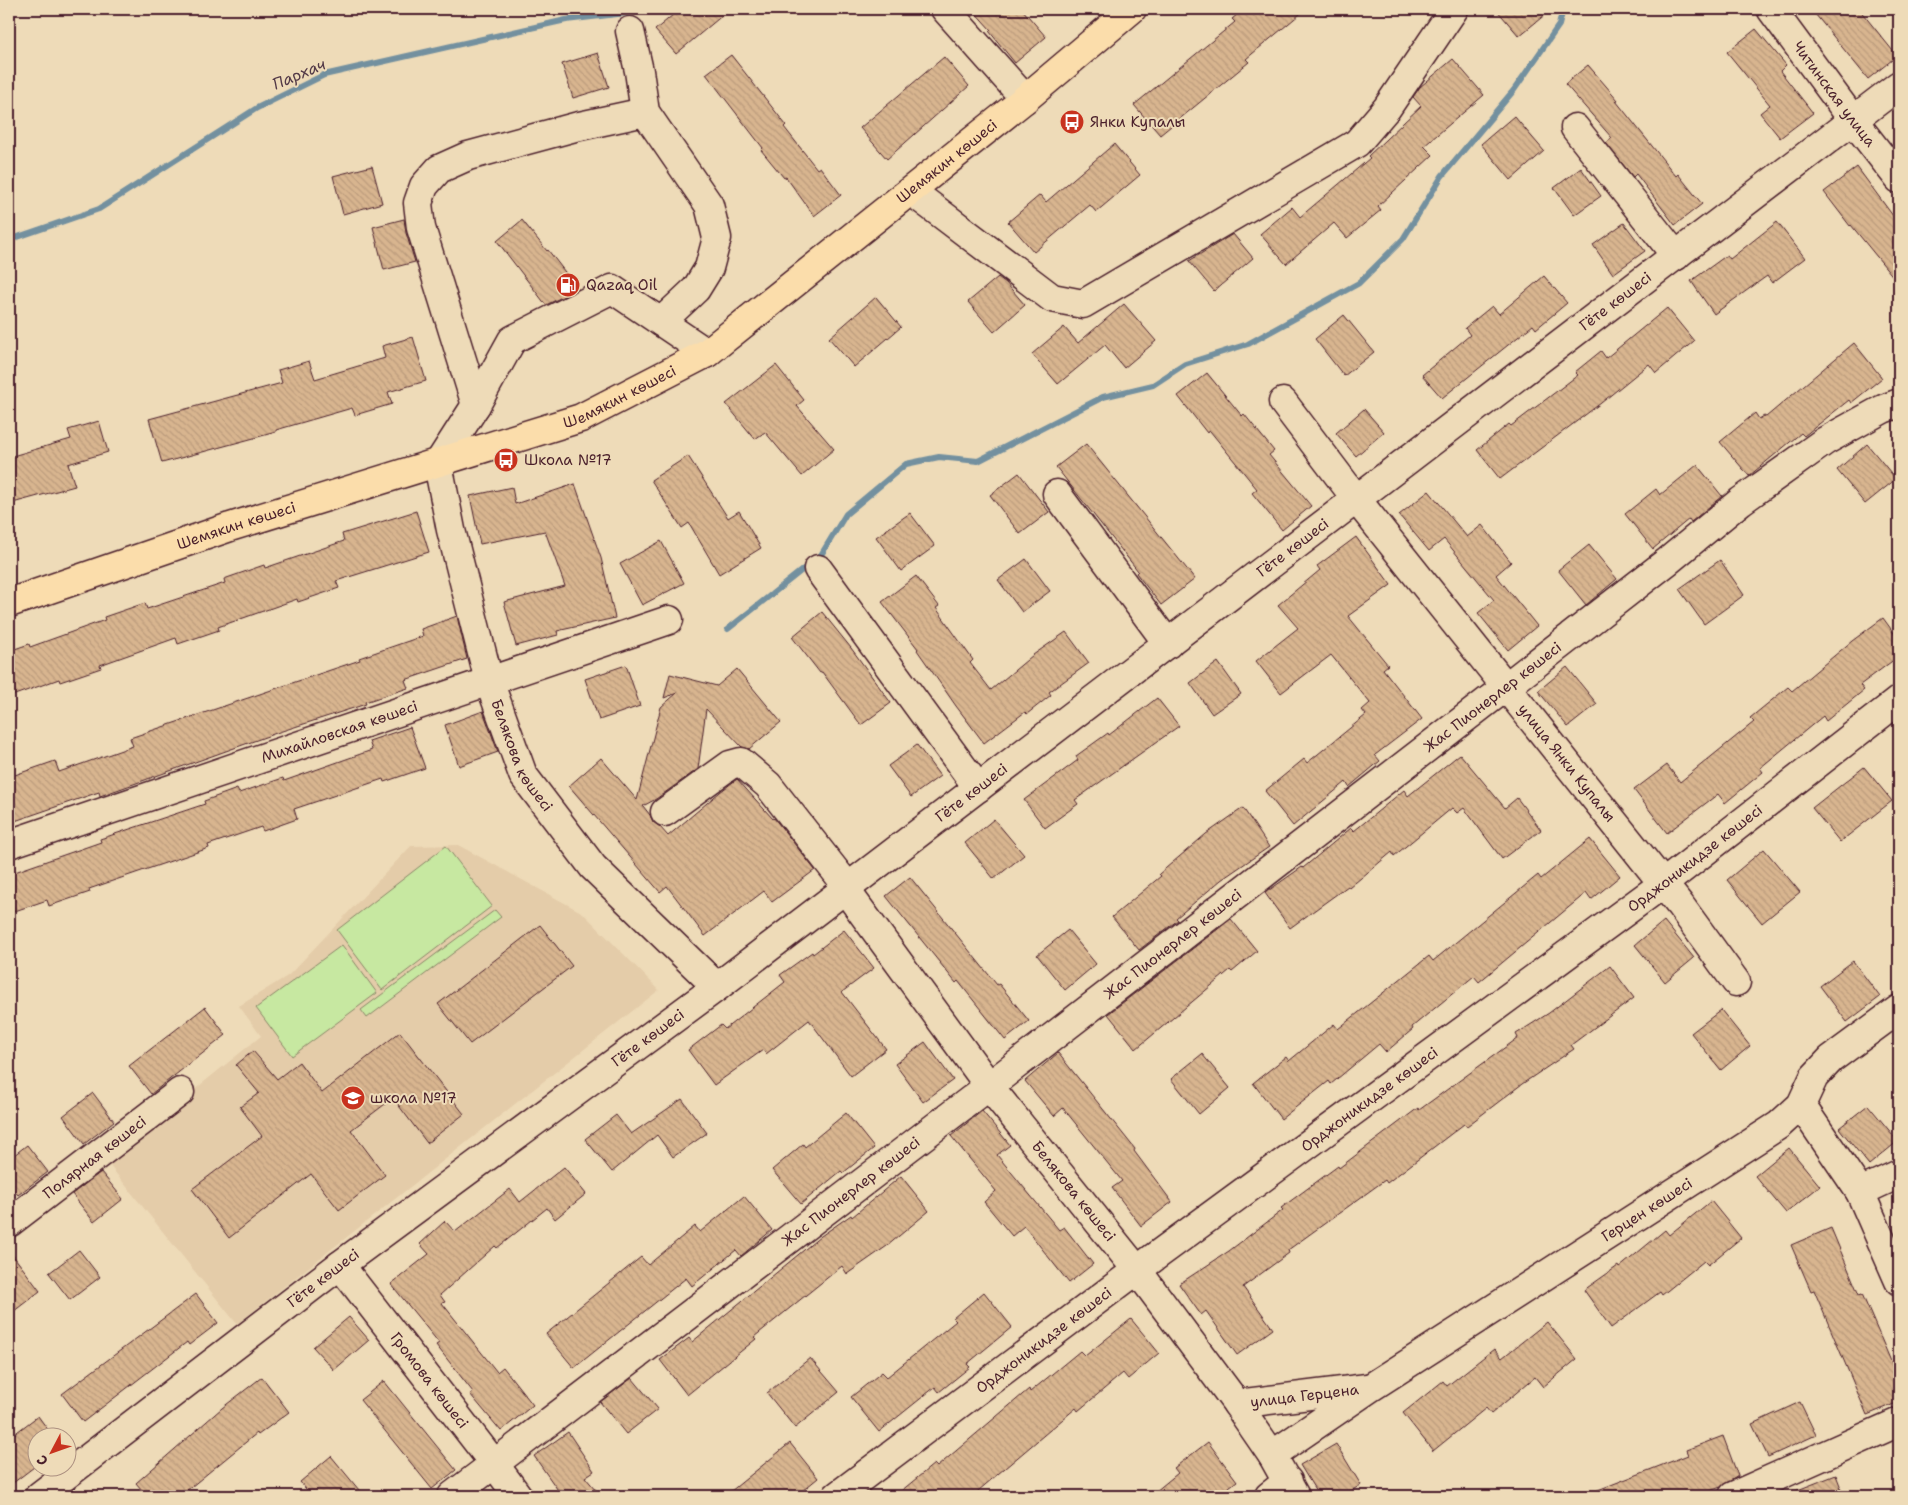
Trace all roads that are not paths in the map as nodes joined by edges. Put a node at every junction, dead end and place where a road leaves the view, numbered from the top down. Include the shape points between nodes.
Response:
1 (946, 9) edge
2 (1132, 9) edge
3 (1454, 9) edge
4 (1771, 9) edge
5 (630, 31) dead end
6 (1899, 85) edge
7 (1026, 99) junction
8 (645, 112) junction
9 (1852, 120) junction
10 (1575, 128) dead end
11 (1899, 179) edge
12 (911, 191) junction
13 (1676, 256) junction
14 (661, 322) junction
15 (707, 353) junction
16 (1283, 402) dead end
17 (1899, 403) edge
18 (476, 405) junction
19 (438, 464) junction
20 (1057, 494) dead end
21 (1357, 500) junction
22 (818, 569) dead end
23 (9, 603) edge
24 (669, 620) dead end
25 (1168, 644) junction
26 (489, 681) junction
27 (1507, 686) junction
28 (1899, 700) edge
29 (978, 788) junction
30 (665, 812) dead end
31 (9, 844) edge
32 (1663, 884) junction
33 (846, 888) junction
34 (1736, 982) dead end
35 (717, 987) junction
36 (1899, 1009) edge
37 (989, 1086) junction
38 (180, 1092) dead end
39 (1801, 1105) junction
40 (1899, 1174) edge
41 (1860, 1192) junction
42 (9, 1223) edge
43 (340, 1266) junction
44 (1136, 1270) junction
45 (1899, 1282) edge
46 (1370, 1388) junction
47 (1238, 1404) junction
48 (1899, 1422) edge
49 (1272, 1455) junction
50 (495, 1465) junction
51 (1284, 1491) edge
52 (39, 1496) edge
53 (452, 1496) edge
54 (518, 1496) edge
55 (837, 1496) edge
56 (1733, 1496) edge

1 - 7 street
2 - 7 main road, Шемякин көшесі
3 - 12 street via 1387,108 1357,143 1083,304 1052,298
4 - 9 street, Читинская улица
5 - 8 street
6 - 9 street, Гёте көшесі
7 - 12 main road, Шемякин көшесі
8 - 14 street via 709,205 716,238 709,268 696,289
8 - 18 street via 468,156 439,169 424,186 418,203 421,228
9 - 11 street, Читинская улица
9 - 13 street, Гёте көшесі
10 - 13 street
12 - 15 main road, Шемякин көшесі
13 - 21 street, Гёте көшесі
14 - 15 street
14 - 18 street via 612,289 512,340
15 - 19 main road, Шемякин көшесі via 581,418
16 - 21 street, улица Янки Купалы
17 - 27 street, Жас Пионерлер көшесі via 1824,441 1740,501
18 - 19 street
19 - 23 main road, Шемякин көшесі via 230,527
19 - 26 street, Белякова көшесі
20 - 25 street
21 - 25 street, Гёте көшесі
21 - 27 street, улица Янки Купалы
22 - 29 street
24 - 26 street, Михайловская көшесі
25 - 29 street, Гёте көшесі
26 - 31 street, Михайловская көшесі
26 - 35 street, Белякова көшесі via 523,775 593,867
27 - 32 street, улица Янки Купалы
27 - 37 street, Жас Пионерлер көшесі
28 - 32 street, Орджоникидзе көшесі
29 - 33 street, Гёте көшесі
30 - 33 street, Белякова көшесі via 730,765 740,762 768,785
32 - 34 street, улица Янки Купалы
32 - 44 street, Орджоникидзе көшесі
33 - 35 street, Гёте көшесі
33 - 37 street, Белякова көшесі
35 - 43 street, Гёте көшесі
36 - 39 street, Герцен көшесі via 1831,1059 1814,1077
37 - 44 street, Белякова көшесі
37 - 50 street, Жас Пионерлер көшесі
38 - 42 street, Полярная көшесі
39 - 41 street
39 - 46 street, Герцен көшесі via 1779,1125
40 - 41 street
41 - 45 street
43 - 50 street, Громова көшесі
43 - 52 street, Гёте көшесі
44 - 47 street, Белякова көшесі
44 - 55 street, Орджоникидзе көшесі
46 - 47 street, улица Герцена
46 - 49 street, улица Герцена
47 - 49 street, Белякова көшесі
48 - 56 street
49 - 51 street, Белякова көшесі
50 - 53 street, Жас Пионерлер көшесі
50 - 54 street, Громова көшесі

